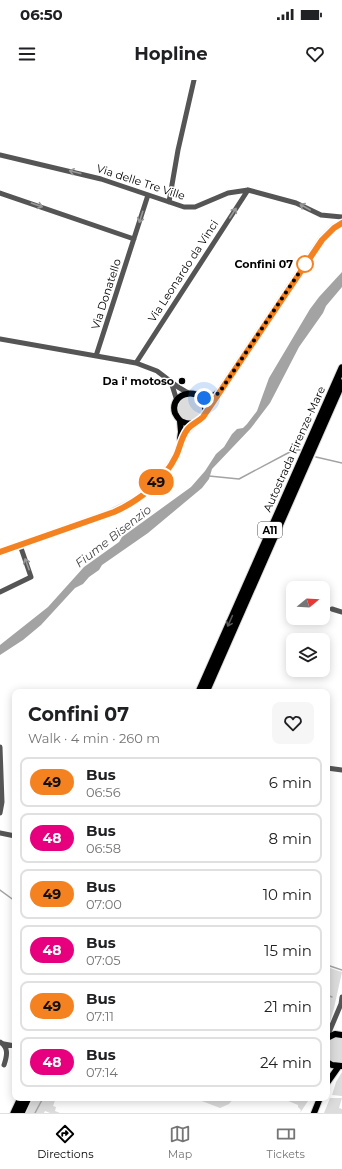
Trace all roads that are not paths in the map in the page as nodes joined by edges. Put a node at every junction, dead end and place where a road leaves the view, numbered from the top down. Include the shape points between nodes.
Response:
1 (194, 80) edge
2 (0, 155) edge
3 (248, 190) junction
4 (0, 193) edge
5 (148, 195) junction
6 (169, 202) junction
7 (342, 217) edge
8 (342, 223) edge
9 (134, 239) junction
10 (0, 339) edge
11 (96, 356) junction
12 (136, 363) junction
13 (342, 368) edge
14 (171, 382) junction
15 (342, 383) edge
16 (188, 393) junction
17 (219, 393) junction
18 (200, 397) junction
19 (176, 401) junction
20 (205, 412) junction
21 (180, 421) junction
22 (192, 424) junction
23 (178, 452) junction
24 (20, 545) junction
25 (0, 552) edge
26 (0, 592) edge
27 (332, 609) dead end
28 (342, 612) edge
29 (200, 689) edge
30 (207, 689) edge
31 (0, 746) edge
32 (330, 768) edge
33 (342, 770) edge
34 (0, 813) edge
35 (0, 833) edge
36 (12, 835) edge
37 (342, 997) edge
38 (341, 1007) edge
39 (330, 1031) edge
40 (342, 1035) edge
41 (330, 1036) edge
42 (2, 1043) edge
43 (12, 1045) edge
44 (330, 1064) edge
45 (4, 1065) dead end
46 (341, 1066) edge
47 (330, 1079) edge
48 (20, 1101) edge
49 (27, 1101) edge
50 (319, 1101) edge
51 (14, 1113) edge
52 (21, 1113) edge
53 (314, 1113) edge

1 - 6 street
5 -> 2 street, Via delle Tre Ville via 101,179
3 - 6 street, Via delle Tre Ville via 228,193 192,207
7 -> 3 street, Via delle Tre Ville via 321,215 296,202
12 -> 3 street, Via Leonardo da Vinci
4 -> 9 street
5 - 6 street, Via delle Tre Ville
5 -> 9 street, Via Donatello
8 - 17 main road via 322,240
9 - 11 street, Via Donatello
10 - 11 street
11 - 12 street
12 - 14 street via 157,371
13 -> 29 highway, Autostrada Firenze-Mare / A11
14 - 16 street
14 - 19 street
15 - 30 highway, Autostrada Firenze-Mare / A11
16 - 18 main road
16 - 19 main road
17 - 18 main road via 210,398
17 - 20 main road
18 - 20 main road
19 - 21 main road via 174,407
20 - 22 main road via 201,419
21 - 22 main road
21 - 23 main road
22 - 23 main road via 185,433
23 - 24 main road via 169,467 151,487 126,506
24 - 25 main road
26 -> 24 street via 31,577
27 - 28 street
31 - 34 street
32 - 33 street
35 - 36 street
37 - 38 street
38 - 39 street
40 - 41 main road
42 - 43 street
42 - 45 street via 7,1050
44 - 46 main road
46 - 47 main road
48 - 51 highway
49 - 52 highway
50 - 53 main road

